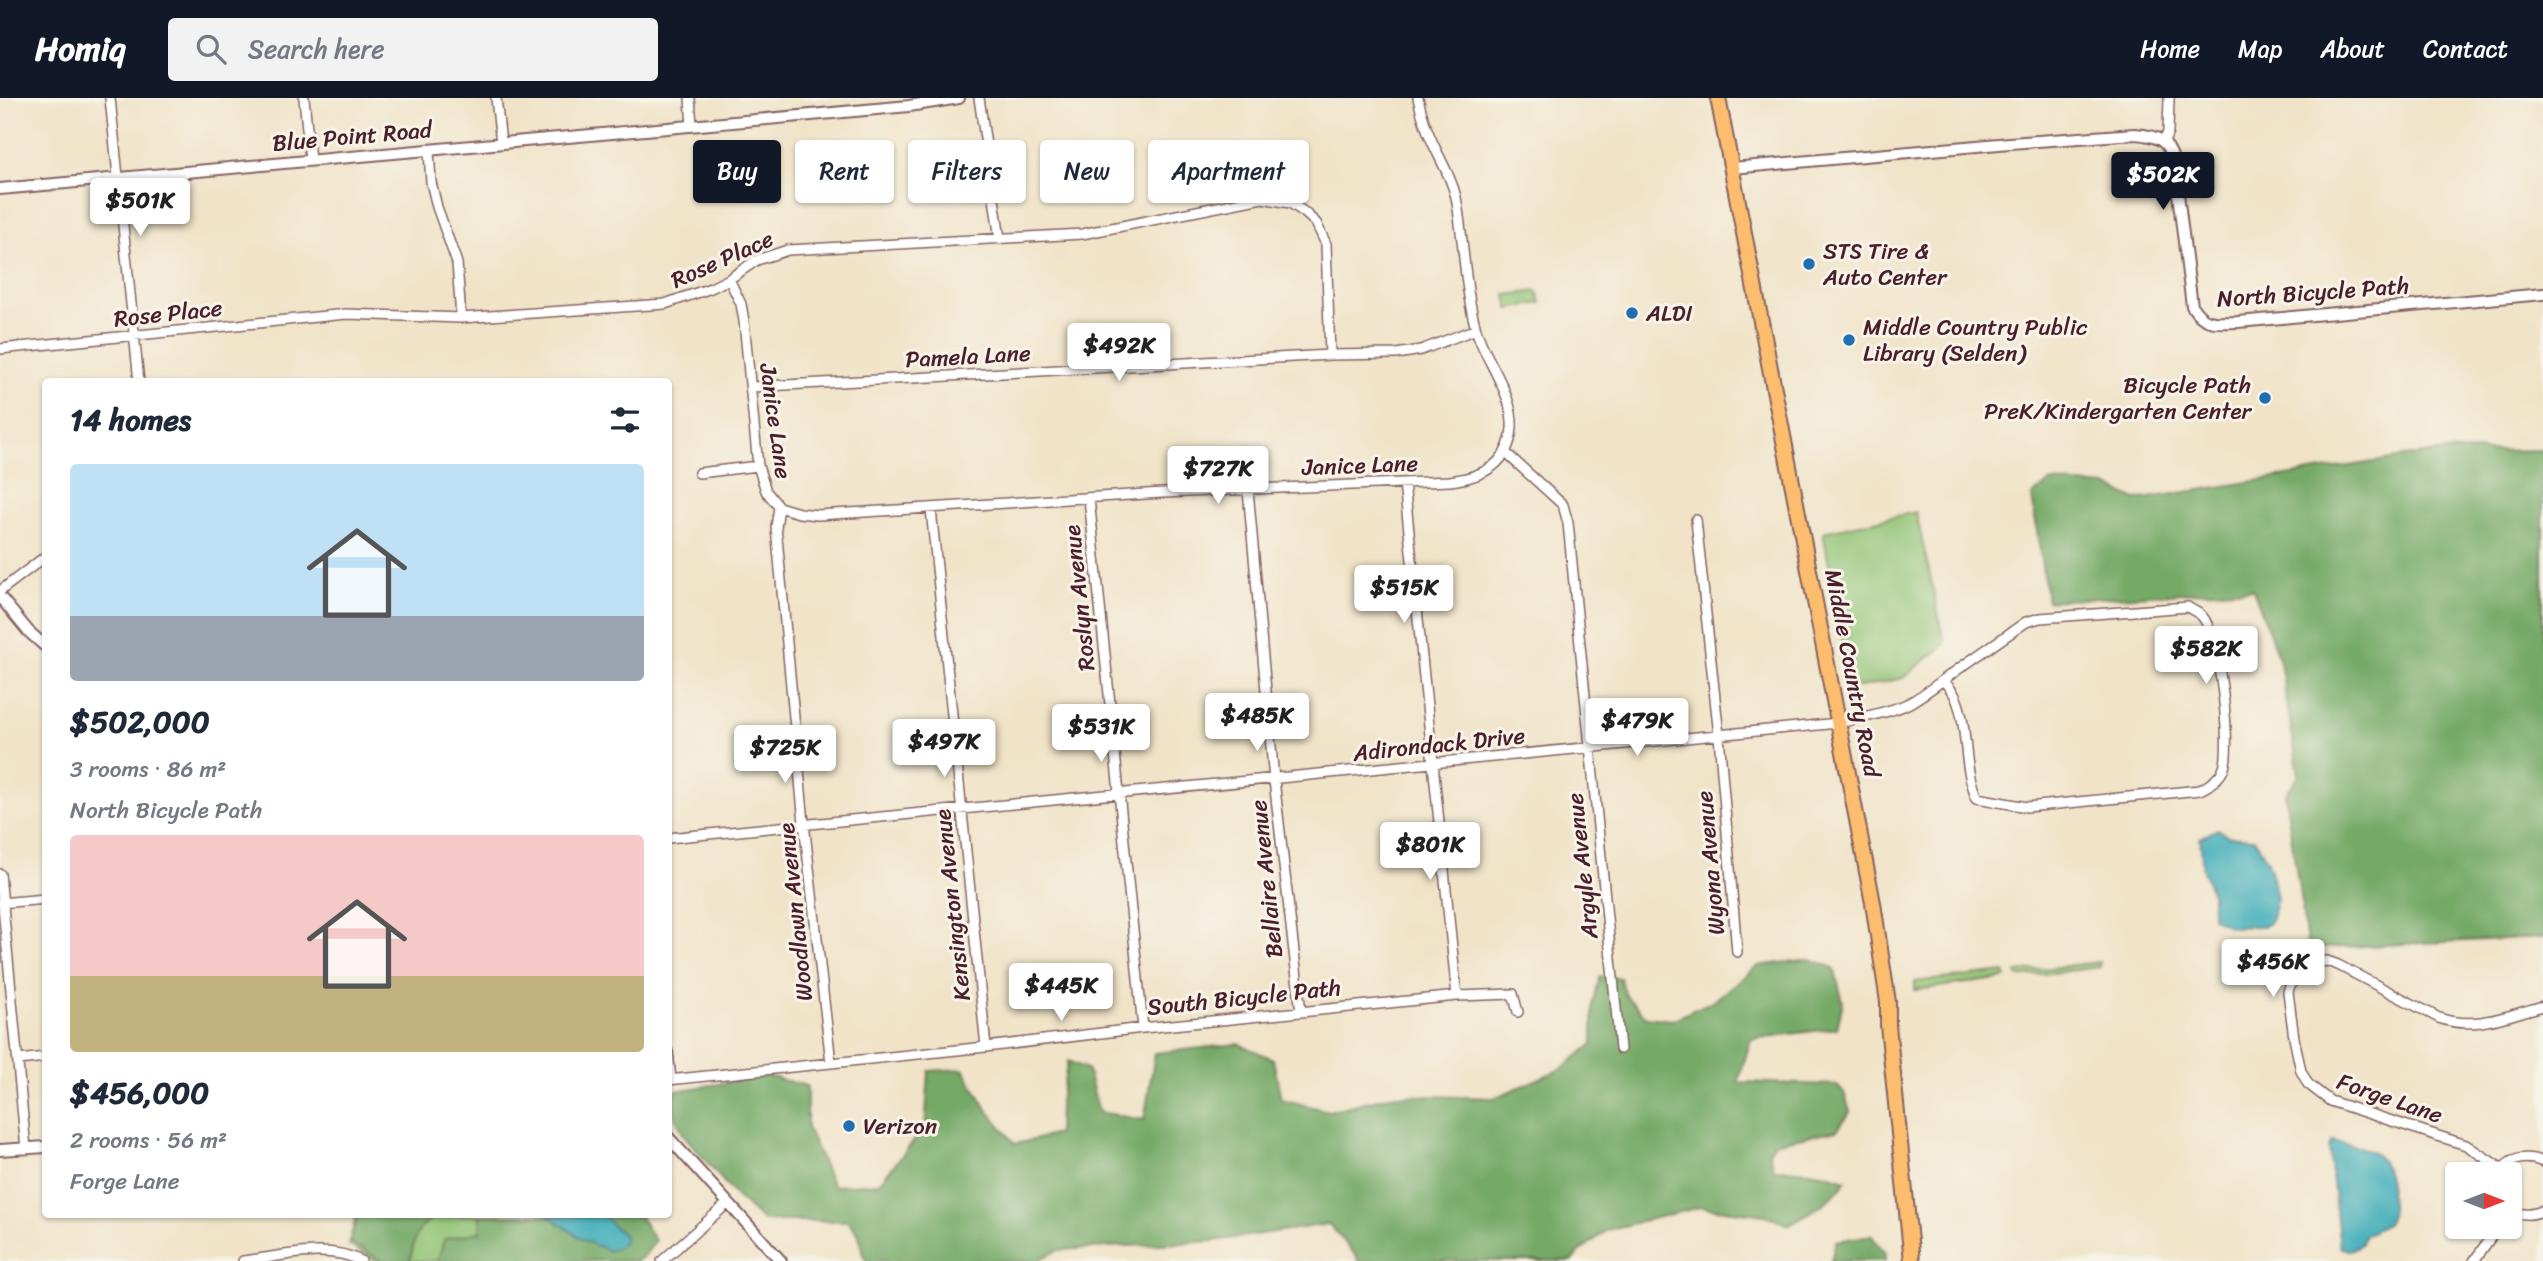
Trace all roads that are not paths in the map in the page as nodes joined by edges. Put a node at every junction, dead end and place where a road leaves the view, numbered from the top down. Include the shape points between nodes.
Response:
1 (110, 98) edge
2 (304, 98) edge
3 (496, 98) edge
4 (690, 98) edge
5 (959, 98) edge
6 (979, 98) edge
7 (1418, 98) edge
8 (1718, 98) edge
9 (2169, 98) edge
10 (882, 103) edge
11 (692, 126) junction
12 (2164, 142) junction
13 (501, 144) junction
14 (429, 151) junction
15 (310, 160) junction
16 (1732, 168) junction
17 (118, 178) junction
18 (0, 189) edge
19 (1000, 239) junction
20 (729, 279) junction
21 (2543, 294) edge
22 (461, 318) junction
23 (1476, 329) junction
24 (135, 336) junction
25 (0, 349) edge
26 (1330, 355) junction
27 (139, 378) edge
28 (751, 387) junction
29 (1506, 453) junction
30 (758, 466) junction
31 (699, 473) dead end
32 (1404, 483) junction
33 (1248, 490) junction
34 (1089, 498) junction
35 (779, 507) junction
36 (931, 509) junction
37 (1696, 520) dead end
38 (42, 558) edge
39 (0, 591) edge
40 (0, 597) edge
41 (42, 643) edge
42 (1943, 680) junction
43 (1838, 723) junction
44 (1719, 736) junction
45 (1590, 748) junction
46 (1434, 764) junction
47 (1274, 780) junction
48 (1119, 793) junction
49 (961, 810) junction
50 (804, 823) junction
51 (672, 838) edge
52 (0, 874) edge
53 (42, 899) edge
54 (1, 903) edge
55 (1737, 952) dead end
56 (1457, 996) junction
57 (2543, 1006) edge
58 (1301, 1012) junction
59 (1518, 1012) dead end
60 (1143, 1028) junction
61 (986, 1047) junction
62 (1620, 1049) dead end
63 (42, 1057) edge
64 (18, 1060) junction
65 (831, 1063) junction
66 (672, 1079) edge
67 (672, 1142) edge
68 (42, 1147) edge
69 (26, 1149) junction
70 (0, 1150) edge
71 (2543, 1161) edge
72 (2488, 1162) edge
73 (2515, 1162) edge
74 (727, 1204) junction
75 (2522, 1214) edge
76 (2542, 1214) edge
77 (2490, 1239) edge
78 (243, 1261) edge
79 (361, 1261) edge
80 (662, 1261) edge
81 (781, 1261) edge
82 (1912, 1261) edge
83 (2474, 1261) edge

1 - 17 street
2 - 15 street
3 - 13 street
4 - 11 street
5 - 10 street, Blue Point Road via 909,106
6 - 19 street
7 - 23 street via 1455,195
8 - 16 main road, Middle Country Road
9 - 12 street
10 - 11 street, Blue Point Road
11 - 13 street, Blue Point Road
12 - 16 street via 2134,134
12 - 21 street, North Bicycle Path via 2174,162 2192,306 2198,317 2210,322
13 - 14 street, Blue Point Road
14 - 15 street, Blue Point Road
14 - 22 street via 437,207 457,263
15 - 17 street, Blue Point Road
16 - 43 main road, Middle Country Road
17 - 18 street, Blue Point Road
17 - 24 street
19 - 20 street, Rose Place via 788,250 757,260
19 - 26 street, Rose Place via 1082,234 1262,198 1290,203 1316,223 1326,244
20 - 22 street, Rose Place via 665,304
20 - 28 street, Janice Lane via 741,304
22 - 24 street, Rose Place via 346,314
23 - 26 street, Pamela Lane via 1421,350
23 - 29 street via 1509,406 1512,428
24 - 25 street, Rose Place
24 - 27 street
26 - 28 street, Pamela Lane
28 - 30 street, Janice Lane
29 - 32 street, Janice Lane via 1492,468 1472,478
29 - 45 street, Argyle Avenue via 1563,505
30 - 31 street
30 - 35 street, Janice Lane via 766,491
32 - 33 street, Janice Lane
32 - 46 street
33 - 34 street, Janice Lane
33 - 47 street, Bellaire Avenue
34 - 36 street, Janice Lane
34 - 48 street, Roslyn Avenue
35 - 36 street, Janice Lane via 818,515
35 - 50 street, Woodlawn Avenue via 776,527
36 - 49 street, Kensington Avenue
37 - 44 street, Wyona Avenue
38 - 39 street
40 - 41 street
42 - 42 street, Adirondack Drive via 2026,622 2188,607 2202,616 2211,633 2227,730 2224,768 2214,782 2200,790 2027,807 1977,798 1969,780 1956,698
42 - 43 street, Adirondack Drive via 1909,704
43 - 44 street, Adirondack Drive
43 - 82 main road, Middle Country Road via 1888,1002
44 - 45 street, Adirondack Drive
44 - 55 street, Wyona Avenue
45 - 46 street, Adirondack Drive
45 - 62 street, Argyle Avenue
46 - 47 street, Adirondack Drive
46 - 56 street
47 - 48 street, Adirondack Drive
47 - 58 street, Bellaire Avenue
48 - 49 street, Adirondack Drive
48 - 60 street, Roslyn Avenue
49 - 50 street, Adirondack Drive
49 - 61 street, Kensington Avenue
50 - 51 street, Adirondack Drive
50 - 65 street, Woodlawn Avenue
52 - 54 street
53 - 54 street
54 - 64 street
56 - 58 street, South Bicycle Path
56 - 59 street, South Bicycle Path via 1513,994
57 - 72 street, Forge Lane via 2481,1023 2455,1023 2327,961 2303,965 2294,973 2288,992 2301,1071 2311,1087 2330,1101 2466,1145
58 - 60 street, South Bicycle Path
60 - 61 street, South Bicycle Path
61 - 65 street, South Bicycle Path
63 - 64 street
64 - 69 street
65 - 66 street, South Bicycle Path
67 - 74 street
68 - 69 street
69 - 70 street
71 - 73 street via 2533,1157
74 - 80 street
74 - 81 street
75 - 76 street
77 - 83 street
78 - 79 street via 332,1251

